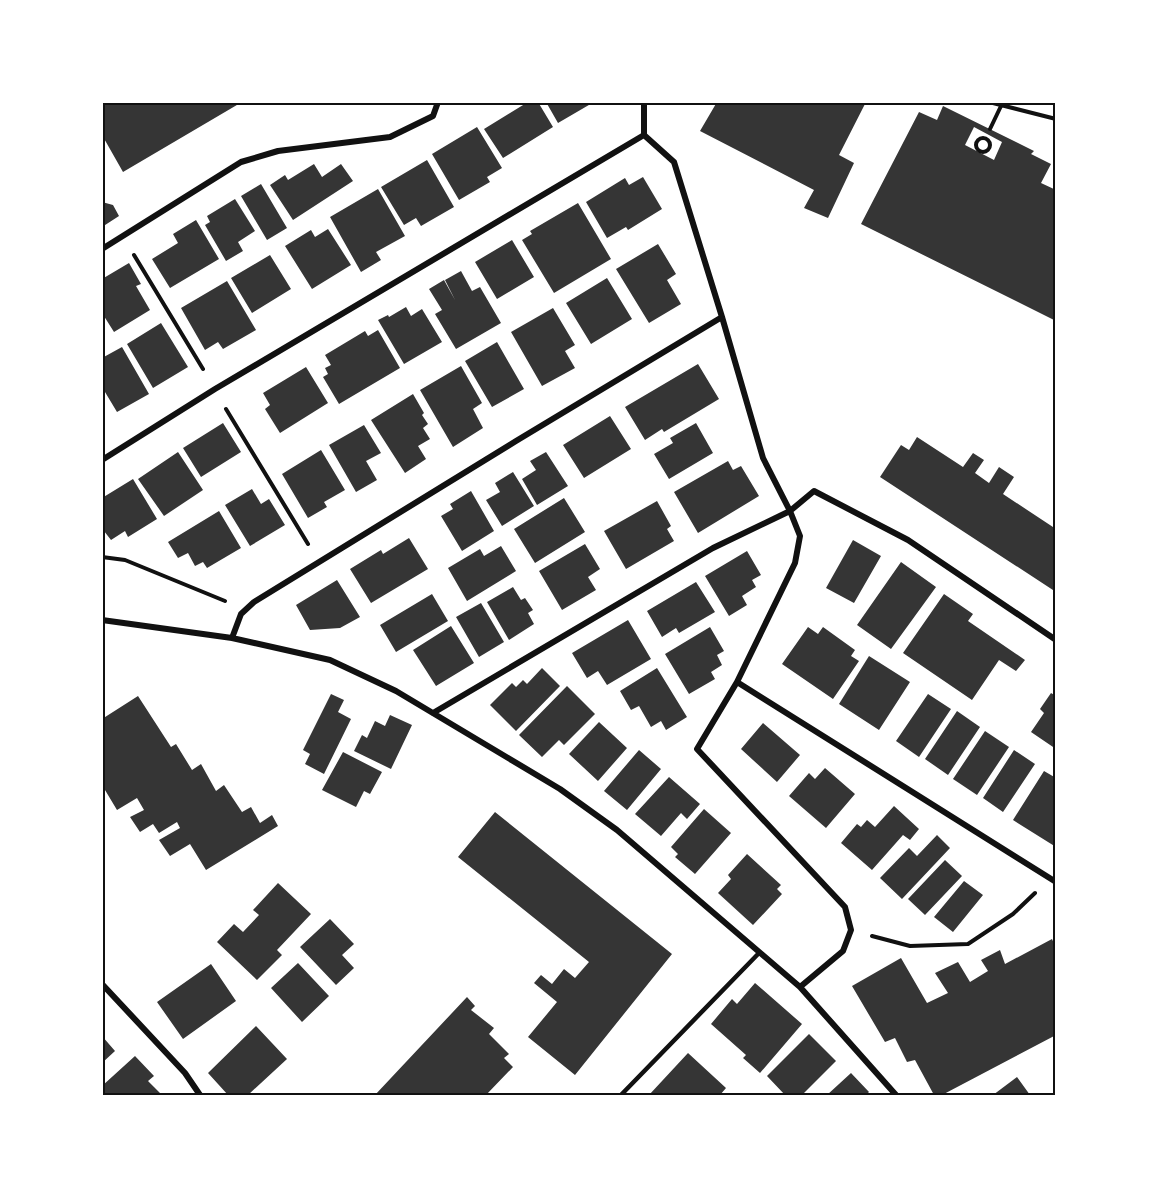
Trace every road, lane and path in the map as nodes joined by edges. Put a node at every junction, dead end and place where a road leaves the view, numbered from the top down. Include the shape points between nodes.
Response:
1 (438, 102) edge
2 (644, 102) edge
3 (989, 102) edge
4 (1001, 106) junction
5 (1056, 119) edge
6 (990, 129) dead end
7 (644, 135) junction
8 (987, 137) joint
9 (102, 249) edge
10 (133, 252) dead end
11 (723, 317) junction
12 (200, 363) dead end
13 (222, 402) dead end
14 (102, 460) edge
15 (790, 511) junction
16 (310, 547) dead end
17 (102, 557) edge
18 (221, 598) dead end
19 (102, 620) edge
20 (232, 638) junction
21 (1056, 640) edge
22 (737, 682) junction
23 (433, 713) junction
24 (1049, 879) junction
25 (1056, 882) edge
26 (851, 930) junction
27 (759, 953) junction
28 (102, 984) edge
29 (800, 987) junction
30 (200, 1095) edge
31 (621, 1095) edge
32 (896, 1095) edge

1 - 9 street via 433,116 390,137 278,151 241,162
2 - 7 street
3 - 4 path
4 - 5 path
4 - 6 path
7 - 11 street via 674,162
7 - 14 street
8 - 8 path via 989,148 980,152 977,142
10 - 12 path
11 - 15 street via 763,458
11 - 20 street via 255,602 241,615
13 - 16 path
15 - 21 street via 814,491 908,540
15 - 22 street via 800,536 795,562
15 - 23 street via 713,548
17 - 18 path via 124,560
19 - 20 street
20 - 23 street via 330,660
22 - 24 street
22 - 26 street via 697,749 845,907
23 - 27 street via 560,789 617,830
24 - 25 street
24 - 26 path via 1014,914 968,944 910,946
26 - 29 street via 843,951
27 - 29 street
27 - 31 lane
28 - 30 street
29 - 32 street

